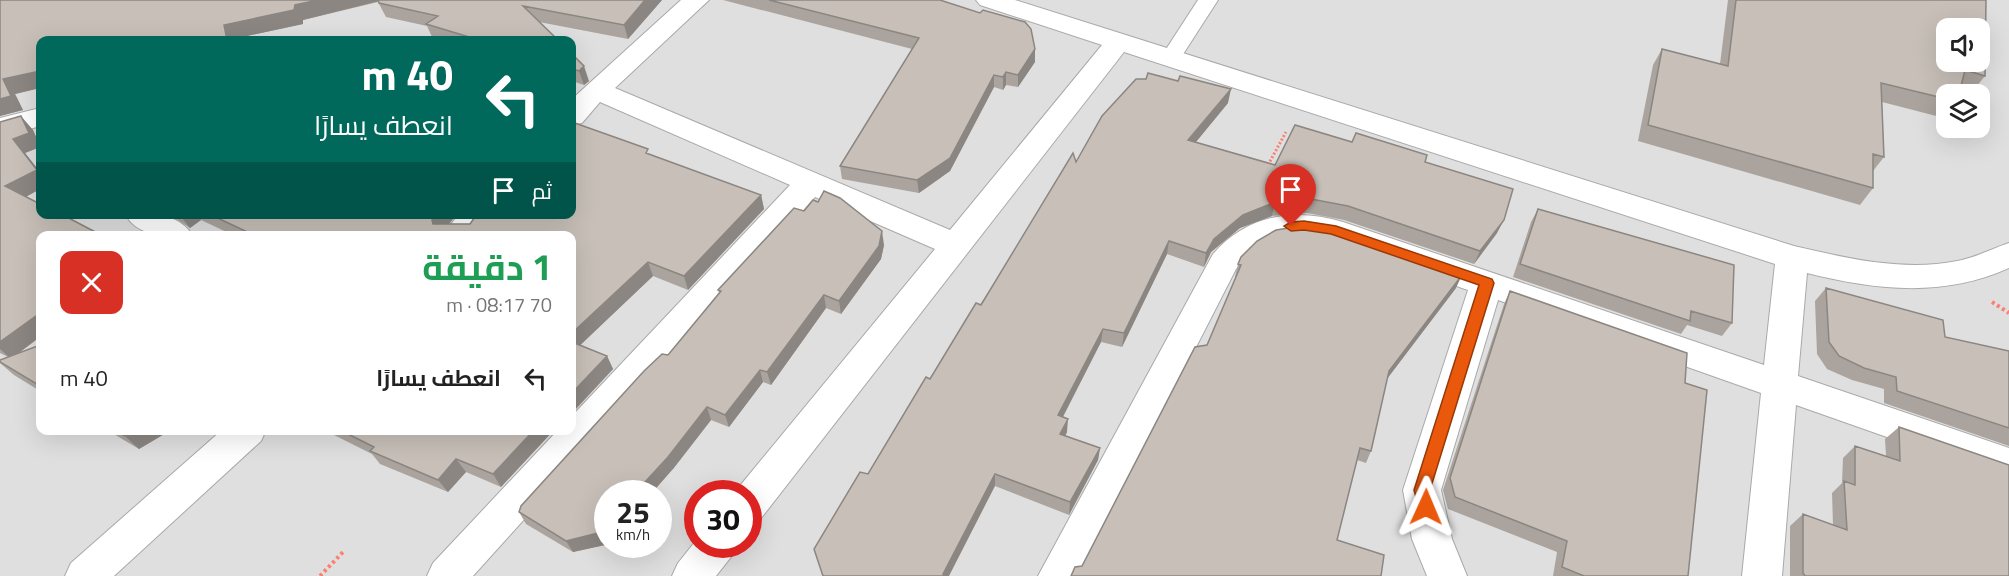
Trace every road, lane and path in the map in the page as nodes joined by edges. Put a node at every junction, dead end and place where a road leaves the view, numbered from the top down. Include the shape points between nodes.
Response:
1 (989, 0) edge
2 (1208, 0) edge
3 (690, 1) edge
4 (1119, 41) junction
5 (1171, 57) junction
6 (596, 90) junction
7 (1303, 100) junction
8 (576, 112) edge
9 (36, 118) edge
10 (0, 128) edge
11 (1267, 167) edge
12 (811, 182) junction
13 (148, 219) edge
14 (473, 219) edge
15 (169, 231) edge
16 (463, 231) edge
17 (956, 245) junction
18 (2009, 255) edge
19 (1792, 257) junction
20 (1487, 283) junction
21 (1779, 385) junction
22 (242, 435) edge
23 (2009, 464) edge
24 (762, 488) edge
25 (344, 551) dead end
26 (706, 558) edge
27 (85, 576) edge
28 (320, 576) edge
29 (447, 576) edge
30 (692, 576) edge
31 (1058, 576) edge
32 (1447, 576) edge
33 (1762, 576) edge

1 - 4 street
2 - 5 lane
3 - 6 street
4 - 5 street
4 - 17 street
5 - 7 street
6 - 8 street
6 - 12 street
7 - 11 path
7 - 19 street
9 - 10 street
12 - 17 street
12 - 29 street
13 - 15 street
14 - 16 street
17 - 24 street
18 - 19 street via 1989,266 1950,276 1901,277 1846,271
19 - 21 street
20 - 21 street
20 - 31 street via 1332,230 1304,225 1278,227 1236,246
20 - 32 street via 1422,490 1432,539
21 - 23 street
21 - 33 street
22 - 27 street
25 - 28 path
26 - 30 street

